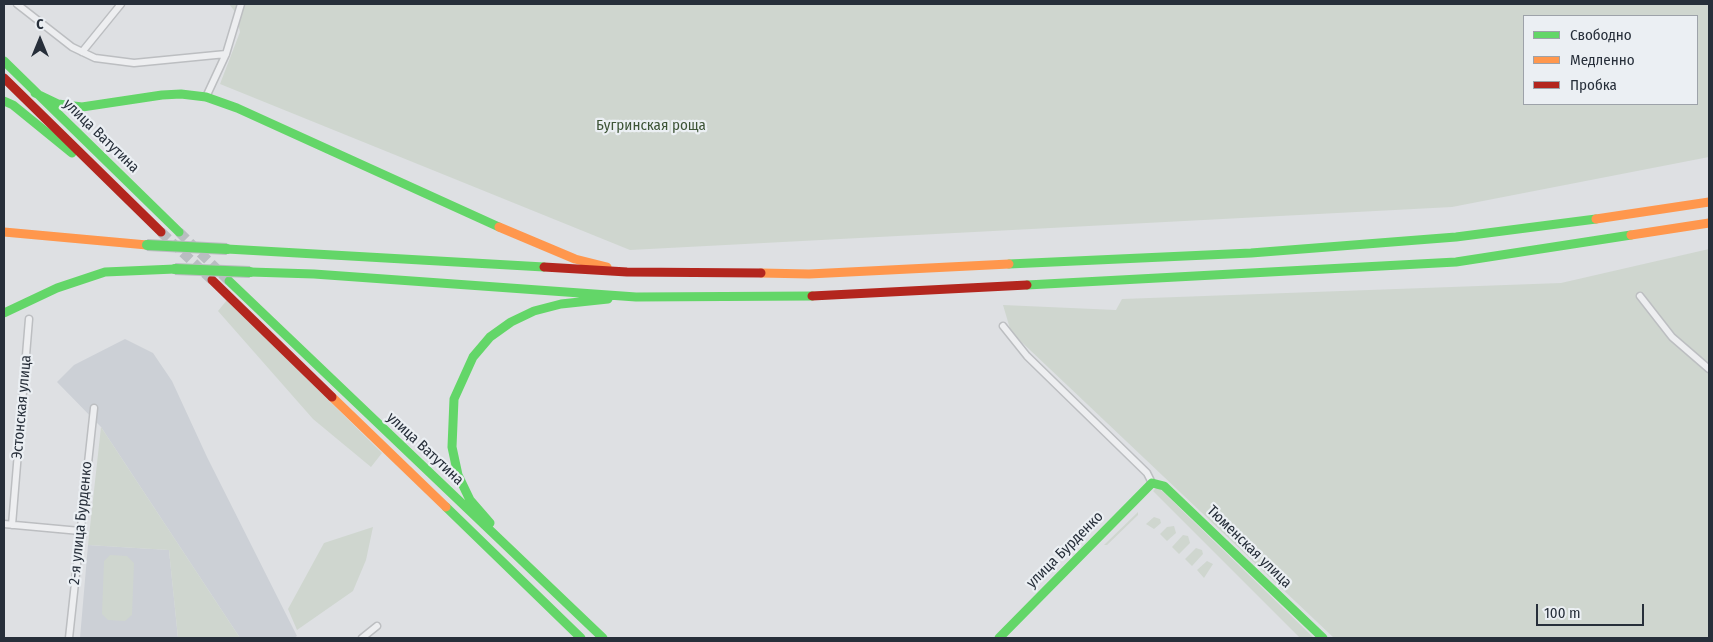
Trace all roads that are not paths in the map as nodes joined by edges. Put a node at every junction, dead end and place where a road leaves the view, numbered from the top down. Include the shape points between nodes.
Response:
1 (17, 4) edge
2 (121, 4) edge
3 (242, 4) edge
4 (82, 52) junction
5 (226, 54) junction
6 (4, 61) edge
7 (4, 78) edge
8 (36, 94) junction
9 (206, 97) junction
10 (4, 100) edge
11 (97, 171) junction
12 (1709, 202) edge
13 (1709, 223) edge
14 (4, 232) edge
15 (161, 232) tunnel mouth
16 (179, 232) tunnel mouth
17 (627, 272) junction
18 (212, 280) tunnel mouth
19 (228, 281) tunnel mouth
20 (1640, 296) dead end
21 (636, 297) junction
22 (4, 312) edge
23 (29, 319) dead end
24 (1003, 326) dead end
25 (1709, 369) edge
26 (94, 408) dead end
27 (1152, 483) junction
28 (4, 524) edge
29 (12, 525) junction
30 (80, 531) junction
31 (511, 551) junction
32 (377, 626) dead end
33 (69, 638) edge
34 (362, 638) edge
35 (581, 638) edge
36 (603, 638) edge
37 (999, 638) edge
38 (1323, 638) edge

1 - 4 street
2 - 4 street
3 - 5 street
4 - 5 street via 111,61 134,63
5 - 9 street
6 - 8 main road, улица Ватутина
7 - 11 main road, улица Ватутина
8 - 9 main road via 58,104 82,107 162,95
8 - 16 main road, улица Ватутина
9 - 17 main road via 576,259
10 - 11 main road
11 - 15 main road, улица Ватутина
12 - 17 main road via 1456,237 1250,253 809,274
13 - 21 main road via 1437,264 820,295
14 - 17 main road, bridge via 148,245
18 - 35 main road, улица Ватутина
19 - 31 main road, улица Ватутина
20 - 25 street via 1672,337
21 - 22 main road, bridge via 314,274 175,268 105,272 57,288
21 - 31 main road via 561,304 534,311 511,322 490,337 473,357 460,382 451,421 458,474 470,500
23 - 29 street, Эстонская улица
24 - 27 street via 1026,356 1147,473
26 - 30 street, 2-я улица Бурденко
27 - 37 main road, улица Бурденко
27 - 38 main road, Тюменская улица via 1164,486
28 - 29 street
29 - 30 street
30 - 33 street, 2-я улица Бурденко
31 - 36 main road, улица Ватутина
32 - 34 street

